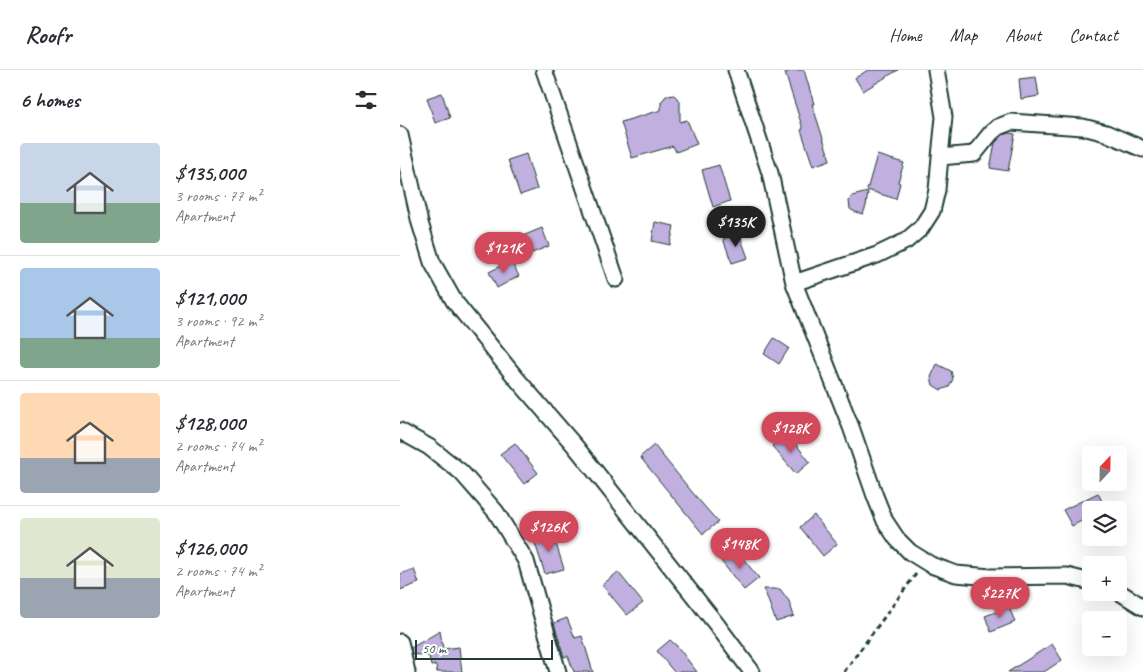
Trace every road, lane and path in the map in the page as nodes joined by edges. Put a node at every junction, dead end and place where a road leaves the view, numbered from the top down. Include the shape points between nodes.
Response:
1 (544, 70) edge
2 (736, 70) edge
3 (936, 70) edge
4 (400, 135) edge
5 (1143, 149) edge
6 (940, 157) junction
7 (616, 279) dead end
8 (794, 283) junction
9 (400, 431) edge
10 (925, 561) junction
11 (1082, 580) edge
12 (1127, 597) edge
13 (1143, 607) edge
14 (400, 642) edge
15 (407, 672) edge
16 (558, 672) edge
17 (752, 672) edge
18 (844, 672) edge

1 - 7 street
2 - 8 street via 770,173
3 - 6 street via 944,117
4 - 17 street via 432,262 454,301 575,446
5 - 6 street via 1083,127 1011,122 991,133 974,154
6 - 8 street via 932,211 921,228 906,241 877,255
8 - 10 street via 885,521 910,552
9 - 16 street via 429,447 462,472 496,512 526,561
10 - 11 street via 956,574 1067,576
10 - 18 path
12 - 13 street
14 - 15 street

